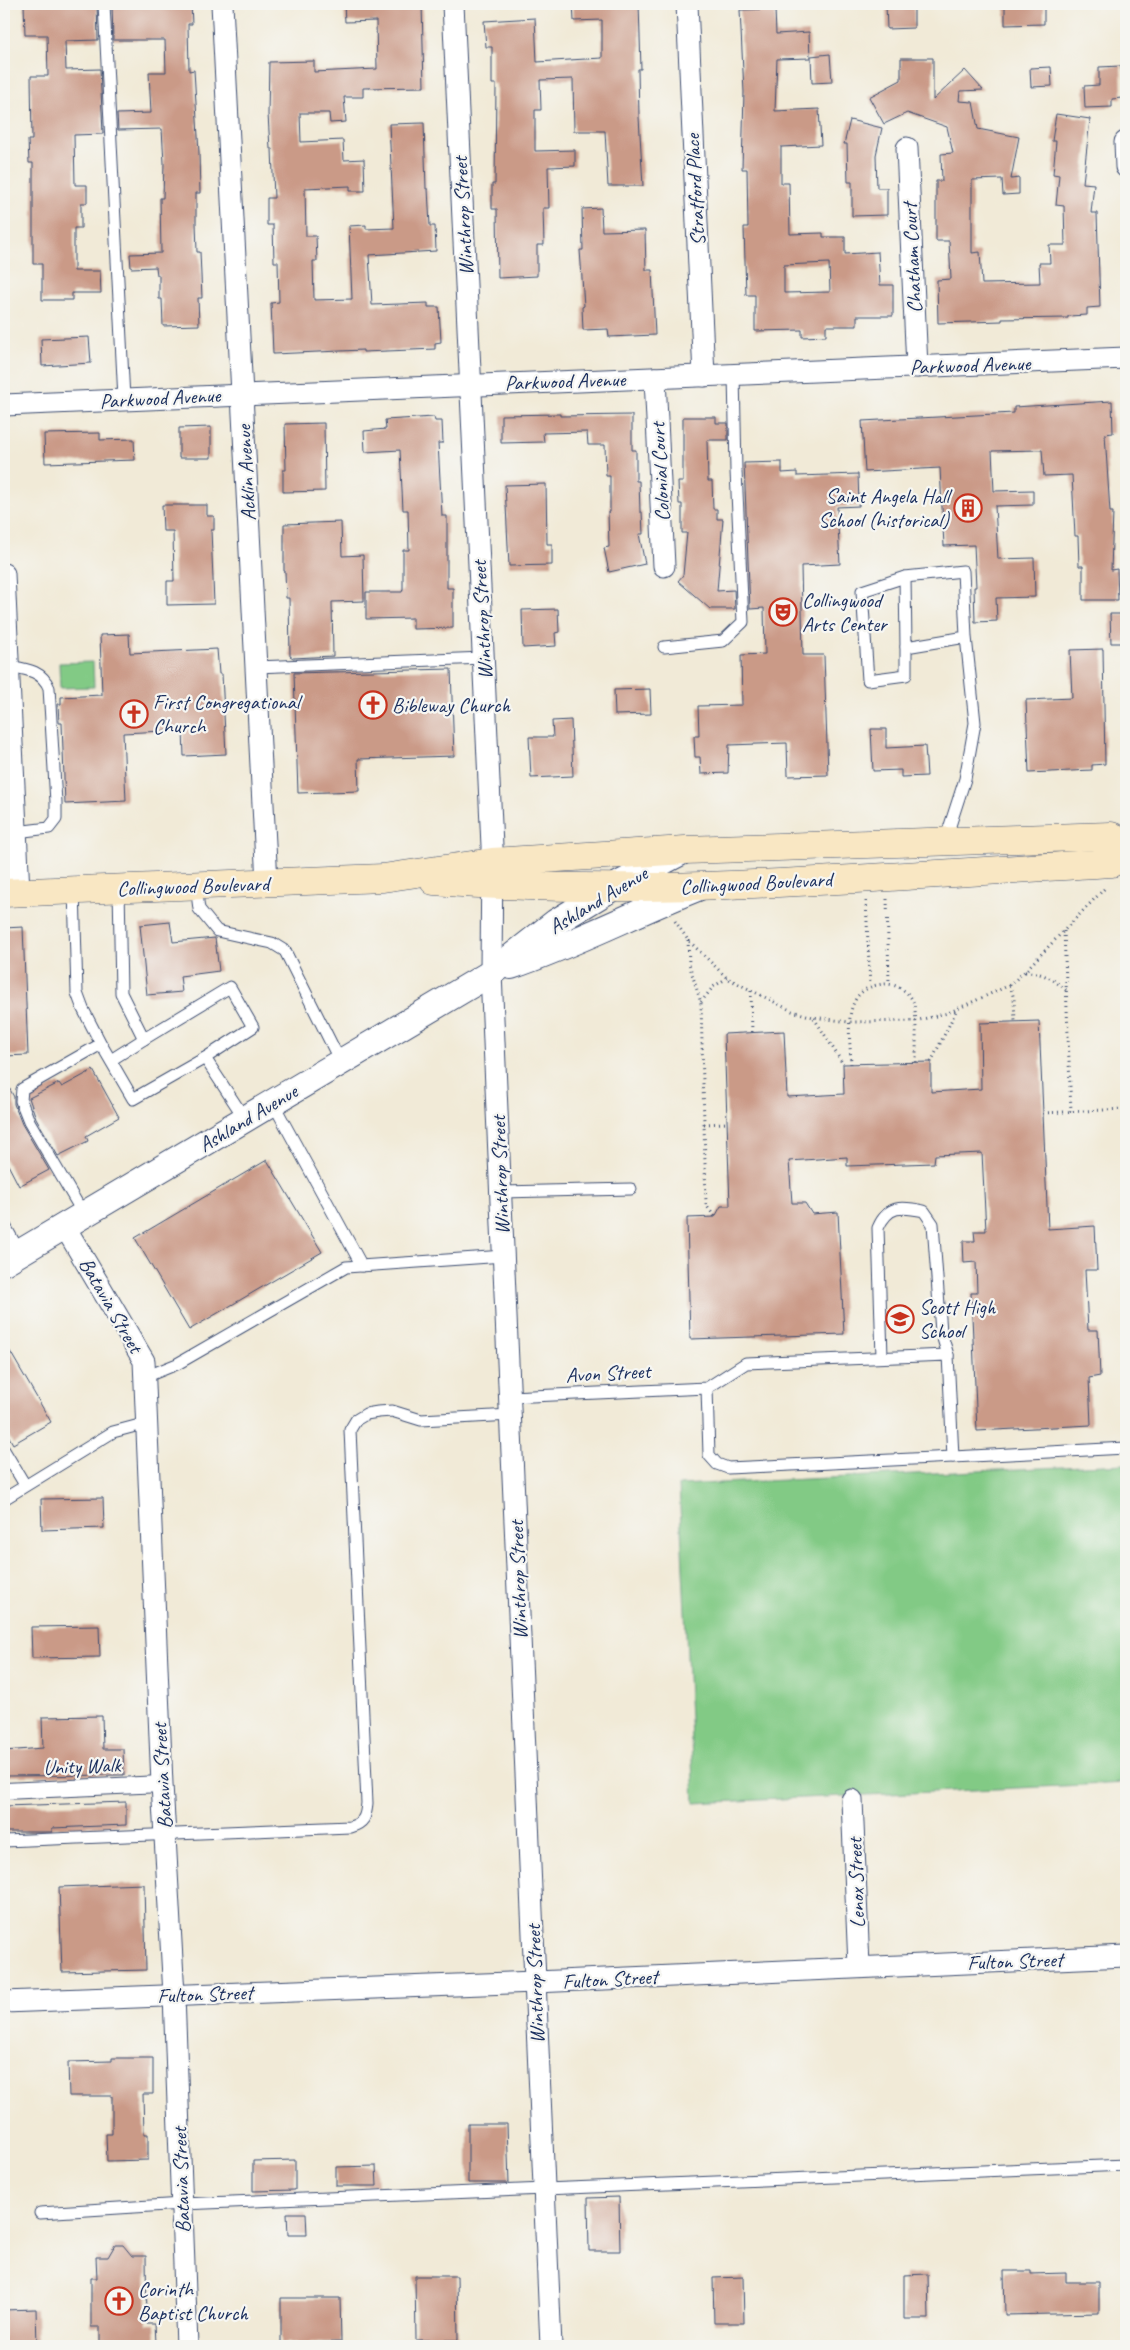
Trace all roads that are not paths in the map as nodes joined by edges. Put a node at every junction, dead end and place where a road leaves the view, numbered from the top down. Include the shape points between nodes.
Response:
1 (104, 4) edge
2 (222, 4) edge
3 (453, 4) edge
4 (687, 4) edge
5 (1125, 142) edge
6 (907, 148) dead end
7 (1126, 167) edge
8 (1126, 358) edge
9 (917, 367) junction
10 (734, 374) junction
11 (704, 376) junction
12 (655, 378) junction
13 (470, 384) junction
14 (242, 394) junction
15 (124, 399) junction
16 (4, 405) edge
17 (664, 566) dead end
18 (4, 574) edge
19 (904, 577) junction
20 (966, 637) junction
21 (664, 647) dead end
22 (906, 647) junction
23 (484, 658) junction
24 (256, 667) junction
25 (7, 677) edge
26 (16, 832) junction
27 (945, 842) junction
28 (1126, 842) edge
29 (685, 850) junction
30 (1126, 854) edge
31 (492, 874) junction
32 (933, 874) junction
33 (267, 883) junction
34 (196, 886) junction
35 (700, 887) junction
36 (119, 888) junction
37 (612, 888) junction
38 (74, 890) junction
39 (11, 892) edge
40 (492, 973) junction
41 (144, 1039) junction
42 (101, 1044) junction
43 (205, 1058) junction
44 (111, 1060) junction
45 (341, 1063) junction
46 (272, 1104) junction
47 (245, 1120) junction
48 (631, 1189) dead end
49 (501, 1192) junction
50 (75, 1221) junction
51 (4, 1224) edge
52 (504, 1256) junction
53 (12, 1257) edge
54 (362, 1266) junction
55 (948, 1355) junction
56 (882, 1357) junction
57 (145, 1377) junction
58 (707, 1388) junction
59 (510, 1406) junction
60 (147, 1423) junction
61 (1126, 1448) edge
62 (4, 1450) edge
63 (953, 1457) junction
64 (25, 1485) junction
65 (4, 1499) edge
66 (162, 1784) junction
67 (4, 1791) edge
68 (852, 1800) dead end
69 (165, 1834) junction
70 (4, 1841) edge
71 (1126, 1956) edge
72 (859, 1966) junction
73 (535, 1982) junction
74 (174, 1995) junction
75 (4, 2002) edge
76 (1126, 2165) edge
77 (544, 2189) junction
78 (182, 2204) junction
79 (40, 2213) dead end
80 (188, 2346) edge
81 (551, 2346) edge

1 - 15 lane
2 - 14 street, Acklin Avenue
3 - 13 street, Winthrop Street
4 - 11 street, Stratford Place
5 - 7 street
6 - 9 street, Chatham Court
8 - 9 street, Parkwood Avenue
9 - 10 street, Parkwood Avenue
10 - 11 street, Parkwood Avenue
10 - 21 lane via 743,622 723,642
11 - 12 street, Parkwood Avenue
12 - 13 street, Parkwood Avenue
12 - 17 street, Colonial Court
13 - 14 street, Parkwood Avenue
13 - 23 street, Winthrop Street
14 - 15 street, Parkwood Avenue
14 - 24 street, Acklin Avenue
15 - 16 street, Parkwood Avenue
18 - 25 street
19 - 20 lane via 963,571
19 - 22 lane
19 - 22 lane via 862,591 868,680 906,675
20 - 22 lane
20 - 27 lane via 975,723 965,779
23 - 24 lane
23 - 31 street, Winthrop Street
24 - 33 street, Acklin Avenue
25 - 26 street
25 - 26 lane via 30,670 42,676 49,688 56,802 56,819 49,828
26 - 39 street
27 - 28 main road, Collingwood Boulevard via 1111,836
27 - 29 main road, Collingwood Boulevard
27 - 32 main road
29 - 31 main road, Collingwood Boulevard
29 - 37 street, Ashland Avenue
30 - 32 main road, Collingwood Boulevard via 1112,863
31 - 33 main road, Collingwood Boulevard
31 - 37 main road, Collingwood Boulevard
31 - 40 street, Winthrop Street
32 - 35 main road, Collingwood Boulevard
33 - 34 main road, Collingwood Boulevard
34 - 36 main road, Collingwood Boulevard
34 - 45 lane via 199,909 217,931 272,943 285,952
35 - 37 main road, Collingwood Boulevard
35 - 40 street, Ashland Avenue via 558,951
36 - 38 main road, Collingwood Boulevard
36 - 41 lane via 121,993
37 - 40 street, Ashland Avenue via 556,922
38 - 39 main road, Collingwood Boulevard
38 - 42 lane via 78,993
40 - 45 street, Ashland Avenue
40 - 49 street, Winthrop Street
41 - 43 lane via 230,988 253,1027
41 - 44 lane
42 - 44 lane
42 - 50 lane via 22,1088 21,1101
43 - 44 lane via 132,1099
43 - 47 lane
45 - 46 street, Ashland Avenue
46 - 47 street, Ashland Avenue
46 - 54 lane
47 - 50 street, Ashland Avenue
48 - 49 lane
49 - 52 street, Winthrop Street
50 - 53 street, Ashland Avenue
50 - 57 street, Batavia Street via 144,1361
51 - 53 lane
52 - 54 lane
52 - 59 street, Winthrop Street
54 - 57 lane via 346,1267 177,1364
55 - 56 lane
55 - 56 lane via 941,1332 933,1224 924,1211 909,1208 890,1210 878,1228
55 - 63 lane
56 - 58 lane via 746,1363
57 - 60 street, Batavia Street
58 - 59 lane, Avon Street
58 - 63 lane via 709,1455 717,1464 728,1468
59 - 69 lane, Avon Street via 421,1420 392,1411 378,1412 356,1420 350,1430 367,1803 366,1816 360,1824
59 - 73 street, Winthrop Street
60 - 64 lane via 113,1432
60 - 66 street, Batavia Street
61 - 63 lane
62 - 64 lane
64 - 65 lane
66 - 67 street, Unity Walk
66 - 69 street, Batavia Street
68 - 72 street, Lenox Street
69 - 70 lane
69 - 74 street, Batavia Street
71 - 72 street, Fulton Street
72 - 73 street, Fulton Street
73 - 74 street, Fulton Street
73 - 77 street, Winthrop Street
74 - 75 street, Fulton Street
74 - 78 street, Batavia Street
76 - 77 lane
77 - 78 lane
77 - 81 street, Winthrop Street
78 - 79 lane
78 - 80 street, Batavia Street

